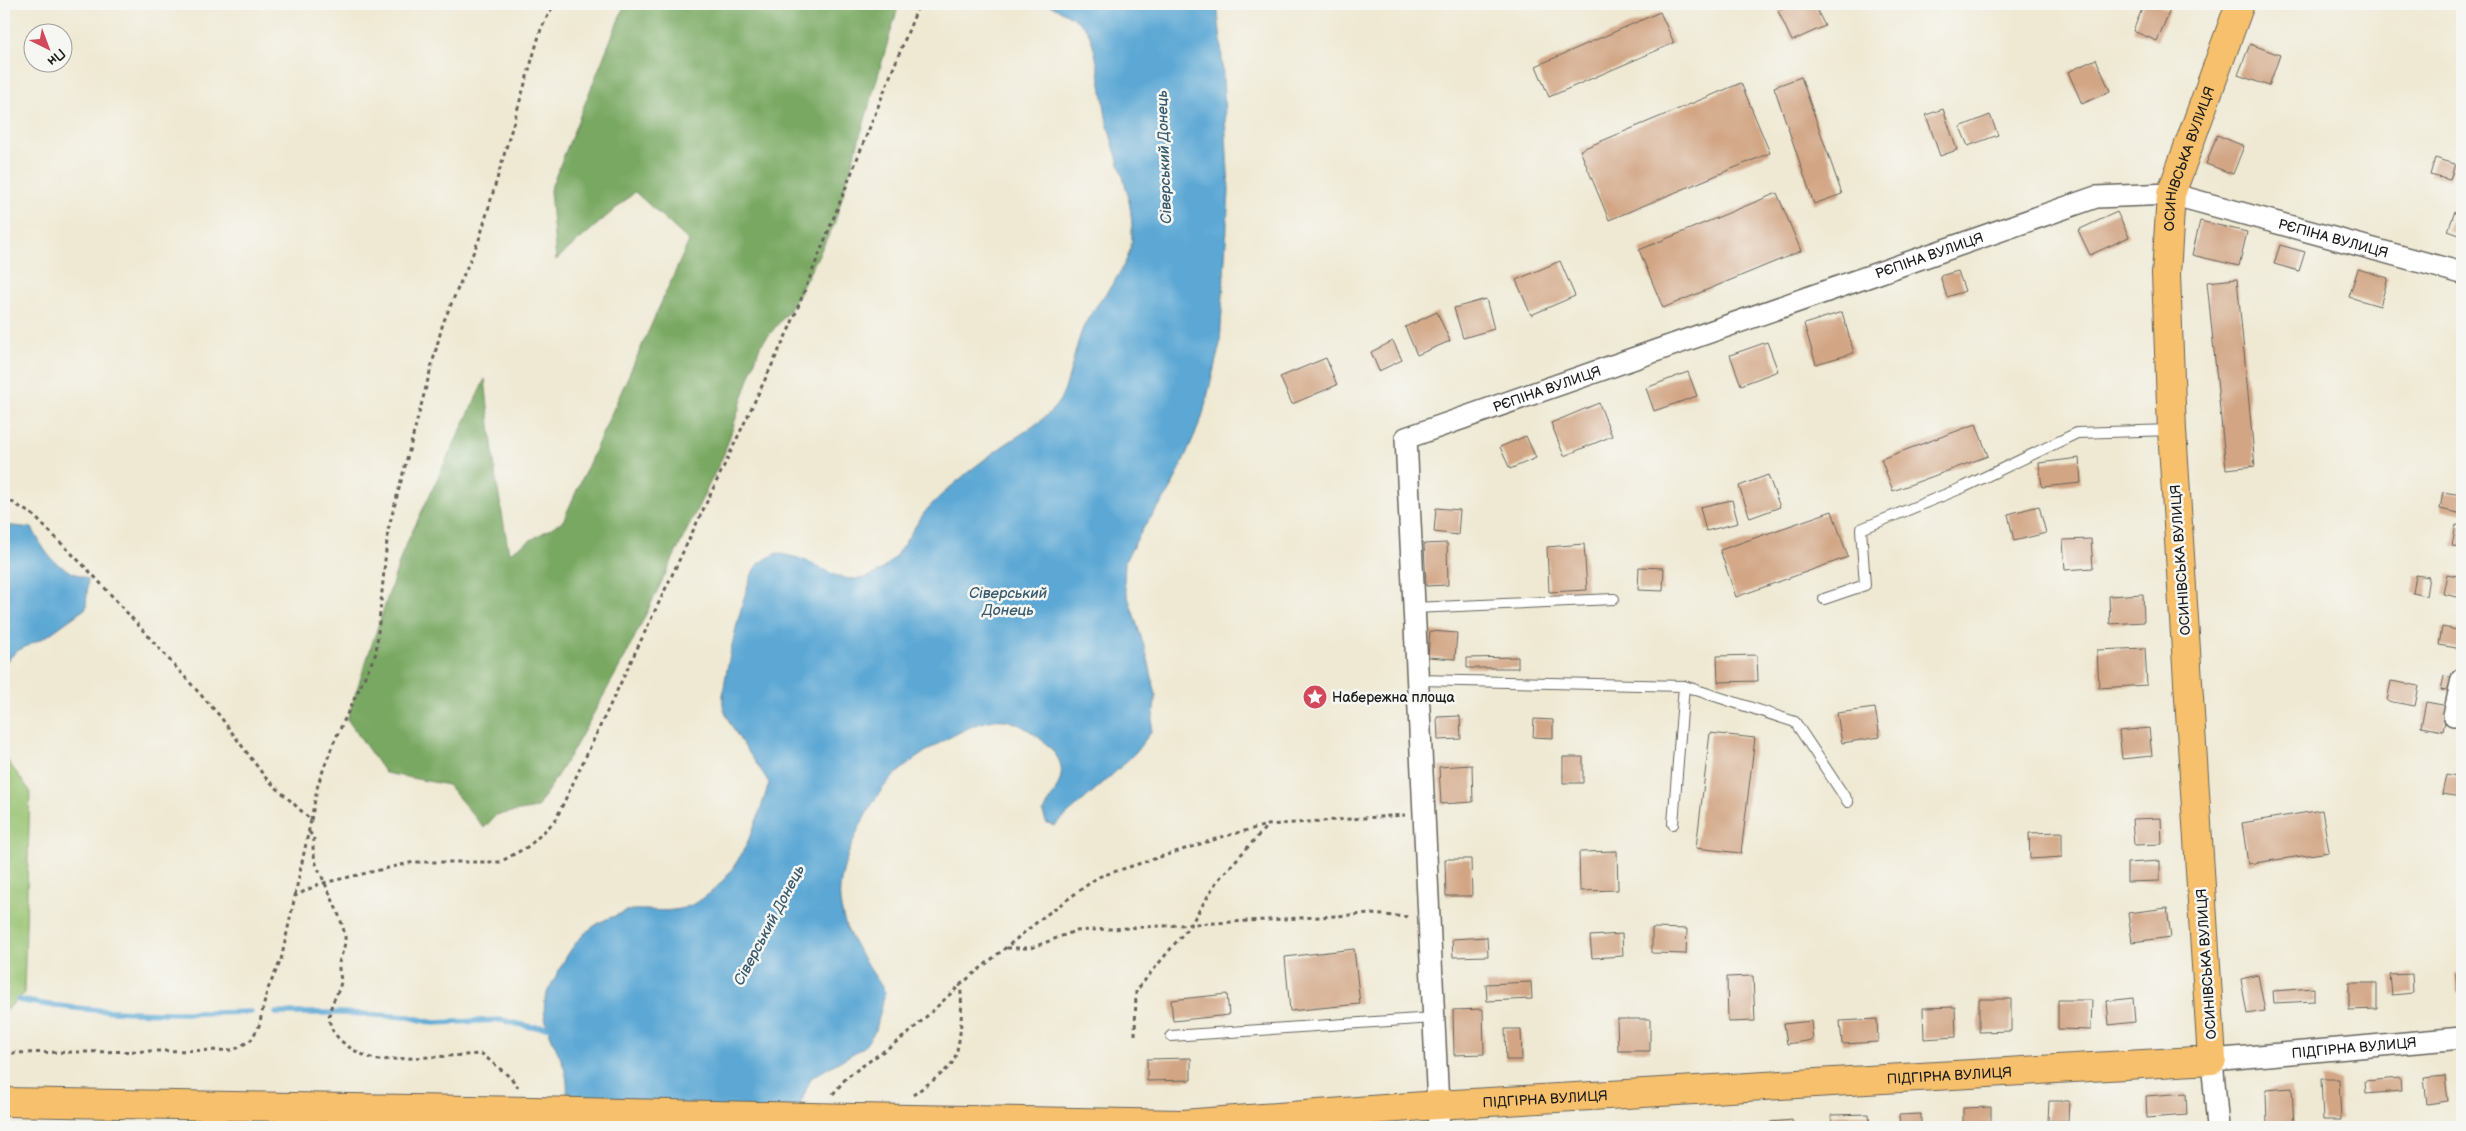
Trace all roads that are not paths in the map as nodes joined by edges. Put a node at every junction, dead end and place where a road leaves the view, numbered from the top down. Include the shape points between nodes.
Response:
1 (2240, 4) edge
2 (2171, 194) junction
3 (2462, 273) edge
4 (2172, 430) junction
5 (1614, 599) dead end
6 (1824, 599) dead end
7 (1414, 608) junction
8 (2462, 679) edge
9 (1417, 680) junction
10 (1684, 686) junction
11 (2454, 715) dead end
12 (1848, 802) dead end
13 (1673, 824) dead end
14 (1433, 1018) junction
15 (1171, 1036) dead end
16 (2462, 1038) edge
17 (2212, 1060) junction
18 (4, 1102) edge
19 (1438, 1116) edge
20 (2218, 1127) edge

1 - 2 main road, ОСИНІВСЬКА ВУЛИЦЯ
2 - 3 street, РЄПІНА ВУЛИЦЯ
2 - 4 main road, ОСИНІВСЬКА ВУЛИЦЯ via 2166,274
2 - 7 street, РЄПІНА ВУЛИЦЯ via 2096,197 1406,438
4 - 6 lane via 2077,433 1964,488 1861,529 1865,585
4 - 17 main road, ОСИНІВСЬКА ВУЛИЦЯ
5 - 7 lane
7 - 9 street
8 - 11 street
9 - 10 lane
9 - 14 street
10 - 12 lane via 1795,722
10 - 13 lane
14 - 15 lane
14 - 19 street
16 - 17 street, ПІДГІРНА ВУЛИЦЯ
17 - 19 main road, ПІДГІРНА ВУЛИЦЯ
17 - 20 street, ОСИНІВСЬКА ВУЛИЦЯ
18 - 19 main road, ПІДГІРНА ВУЛИЦЯ, bridge via 1183,1124

